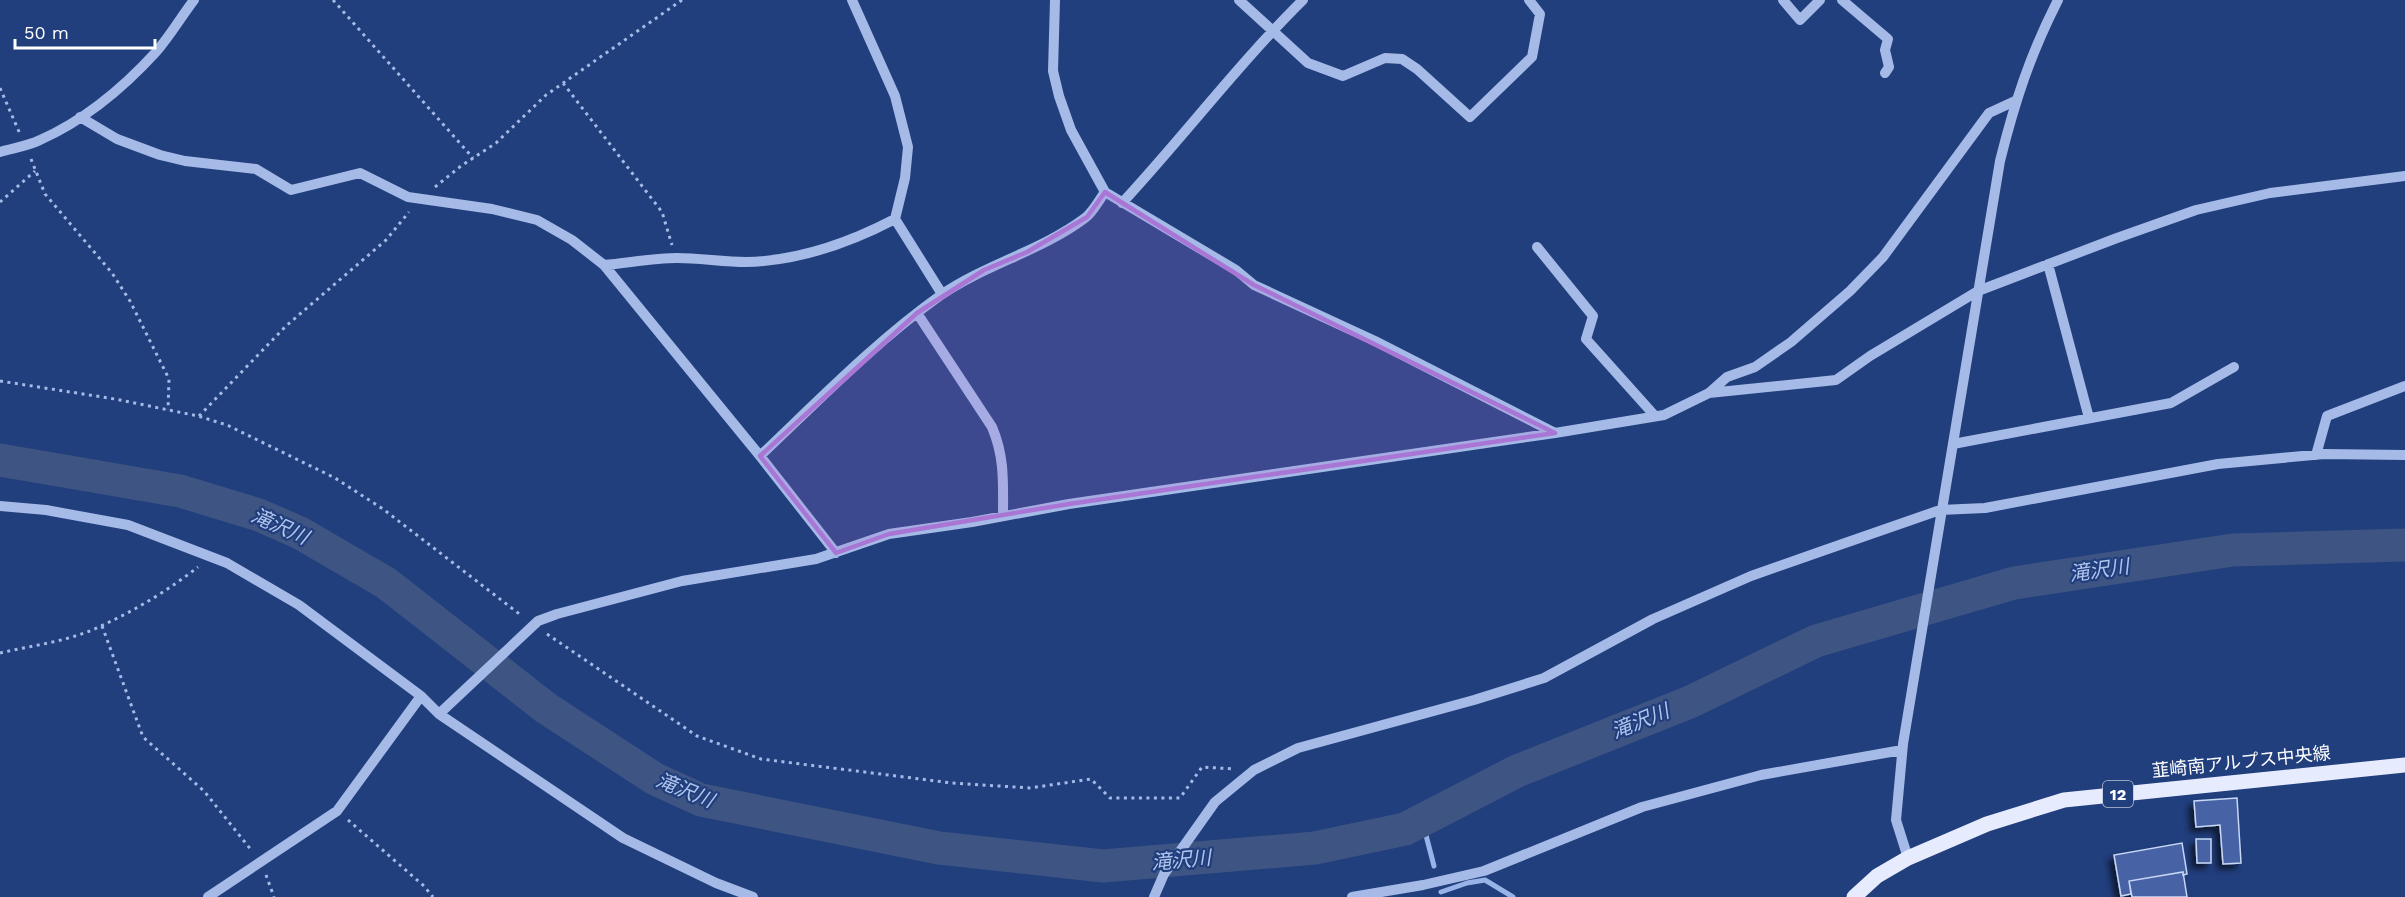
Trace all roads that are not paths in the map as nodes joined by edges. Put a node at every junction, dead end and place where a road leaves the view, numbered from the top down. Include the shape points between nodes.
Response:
1 (194, 0) edge
2 (852, 0) edge
3 (1055, 0) edge
4 (1239, 0) edge
5 (1303, 0) edge
6 (1529, 0) edge
7 (1783, 0) edge
8 (1821, 0) edge
9 (1842, 0) edge
10 (2058, 0) edge
11 (1271, 31) junction
12 (1885, 73) dead end
13 (2015, 101) junction
14 (80, 117) junction
15 (0, 152) edge
16 (2405, 176) edge
17 (1105, 192) junction
18 (1122, 203) junction
19 (895, 219) junction
20 (1537, 247) dead end
21 (2048, 264) junction
22 (604, 265) junction
23 (1978, 291) junction
24 (942, 294) junction
25 (917, 313) junction
26 (2234, 367) dead end
27 (2405, 386) edge
28 (1709, 393) junction
29 (1655, 416) junction
30 (2089, 418) junction
31 (1555, 433) junction
32 (1953, 444) junction
33 (2316, 454) junction
34 (2405, 455) edge
35 (760, 456) junction
36 (0, 506) edge
37 (1940, 510) junction
38 (1003, 516) junction
39 (836, 553) junction
40 (421, 696) junction
41 (442, 711) junction
42 (1902, 747) junction
43 (2405, 765) edge
44 (1908, 858) junction
45 (208, 897) edge
46 (753, 897) edge
47 (1154, 897) edge
48 (1352, 897) edge
49 (1854, 897) edge

1 - 14 street via 134,75
2 - 19 street via 896,96 908,147
3 - 17 street via 1053,71 1059,96 1071,130
4 - 11 street
5 - 11 street
6 - 11 street via 1540,14 1532,57 1470,117 1402,59 1385,58 1343,76 1308,63
7 - 8 street via 1800,20
9 - 12 street via 1888,39 1885,50 1889,67
10 - 13 street
11 - 18 street
13 - 23 street via 2000,161
13 - 28 street via 1989,113 1883,257 1850,291 1791,342 1755,367 1727,376
14 - 15 street via 38,141
14 - 22 street via 117,139 160,154 185,161 256,169 291,190 360,173 408,197 537,220
16 - 21 street via 2270,193 2196,210
17 - 18 street
17 - 24 street via 1087,217
18 - 31 street via 1236,270 1254,285 1376,341
19 - 22 street via 831,248 776,260 675,258
19 - 24 street
20 - 29 street via 1593,316 1586,339
21 - 23 street
21 - 30 street
22 - 35 street
23 - 28 street via 1836,380
23 - 32 street
24 - 25 street
25 - 35 street
25 - 38 street via 1000,444 1004,464
26 - 30 street via 2170,403
27 - 33 street via 2327,416
28 - 29 street
29 - 31 street
30 - 32 street
31 - 38 street
32 - 37 street
33 - 34 street
33 - 37 street via 2218,464 1984,508
35 - 39 street
36 - 40 street via 128,525 227,562 299,605
37 - 42 street
37 - 47 street via 1751,576 1653,619 1544,678 1298,747 1254,770 1215,802 1164,874
38 - 39 street via 889,534
39 - 41 street via 682,581 557,614 530,629
40 - 41 street
40 - 45 street via 337,811
41 - 46 street via 623,838
42 - 44 street via 1896,820
42 - 48 street via 1761,775 1642,807 1484,871
43 - 44 main road, 韮崎南アルプス中央線 / 12 via 2064,800 1987,824
44 - 49 main road, 韮崎南アルプス中央線 / 12 via 1877,876

